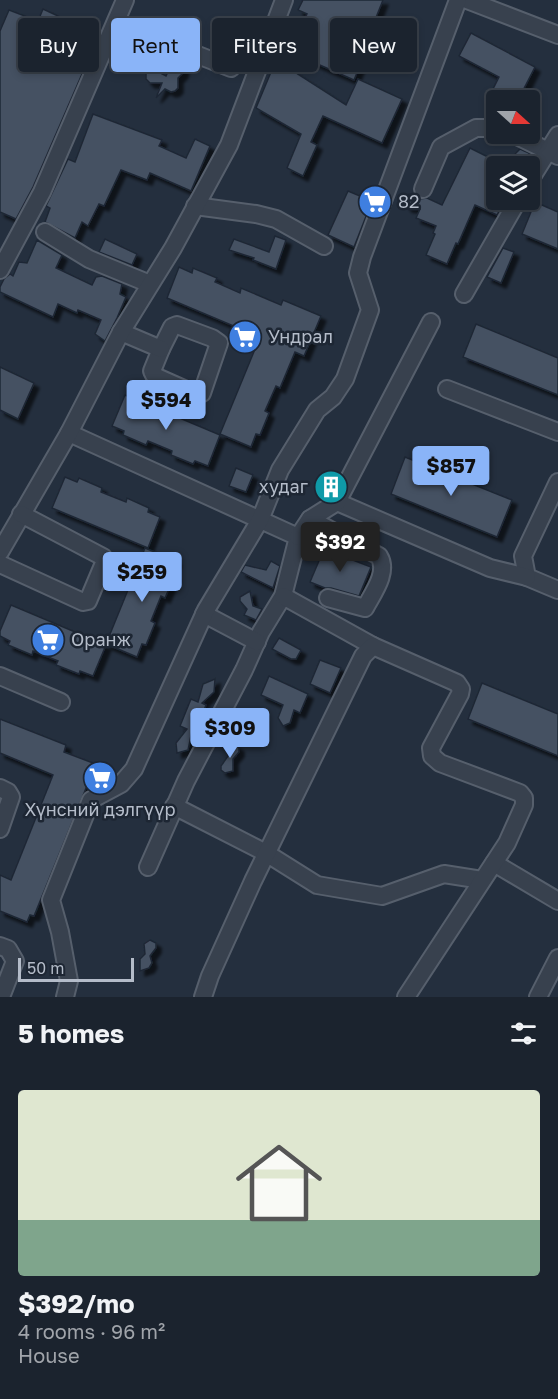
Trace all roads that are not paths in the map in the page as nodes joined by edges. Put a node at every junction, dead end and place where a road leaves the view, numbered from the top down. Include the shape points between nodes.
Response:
1 (125, 0) edge
2 (284, 0) edge
3 (458, 0) edge
4 (466, 0) edge
5 (118, 18) edge
6 (111, 34) edge
7 (558, 35) edge
8 (486, 128) edge
9 (558, 135) edge
10 (534, 144) edge
11 (553, 153) edge
12 (540, 168) edge
13 (423, 189) dead end
14 (195, 206) junction
15 (512, 210) edge
16 (45, 232) dead end
17 (324, 246) dead end
18 (0, 270) edge
19 (150, 284) junction
20 (464, 294) dead end
21 (431, 322) dead end
22 (121, 332) junction
23 (160, 349) junction
24 (447, 389) dead end
25 (558, 432) edge
26 (69, 433) junction
27 (558, 482) edge
28 (337, 502) junction
29 (21, 514) junction
30 (310, 519) junction
31 (260, 520) junction
32 (298, 537) junction
33 (0, 552) edge
34 (0, 564) edge
35 (527, 577) junction
36 (558, 590) edge
37 (283, 596) junction
38 (328, 598) dead end
39 (204, 614) junction
40 (257, 642) junction
41 (373, 646) junction
42 (0, 676) edge
43 (61, 702) dead end
44 (0, 788) edge
45 (174, 806) junction
46 (0, 829) edge
47 (266, 853) junction
48 (494, 863) junction
49 (148, 867) dead end
50 (482, 880) junction
51 (558, 902) edge
52 (0, 946) edge
53 (558, 958) edge
54 (1, 997) edge
55 (64, 997) edge
56 (203, 997) edge
57 (406, 997) edge
58 (538, 997) edge

1 - 5 street
2 - 14 street via 229,145
3 - 31 street via 362,257 358,273 370,310 345,379 333,397 317,410 280,470
4 - 7 street
6 - 18 street via 42,192
8 - 13 street via 476,128 441,147
9 - 11 street
10 - 11 street
11 - 12 street
14 - 17 street via 276,219
14 - 19 street
15 - 20 street
16 - 19 street via 89,259
19 - 22 street
21 - 28 street
22 - 23 street
22 - 26 street
23 - 23 street via 177,325 219,343 202,393 195,394 154,375
24 - 25 street
26 - 29 street
26 - 31 street
27 - 35 street via 523,556
28 - 30 street
28 - 35 street via 490,568
29 - 33 street
29 - 34 street via 103,557 104,563 88,601 83,602
30 - 32 street
30 - 38 street via 379,556 384,563 365,608
31 - 32 street
31 - 39 street
32 - 37 street
35 - 36 street
37 - 40 street
37 - 41 street
39 - 40 street
39 - 55 street via 134,769 122,784 91,800 51,900 69,981
40 - 45 street
41 - 47 street via 363,656
41 - 48 street via 457,683 460,694 431,748 432,756 440,763 524,798 507,843
42 - 43 street
44 - 46 street via 11,797
45 - 47 street
45 - 49 street
47 - 50 street via 317,885 382,896 444,874
47 - 56 street
48 - 50 street
48 - 51 street
50 - 57 street
52 - 54 street via 8,949 15,961
53 - 58 street

